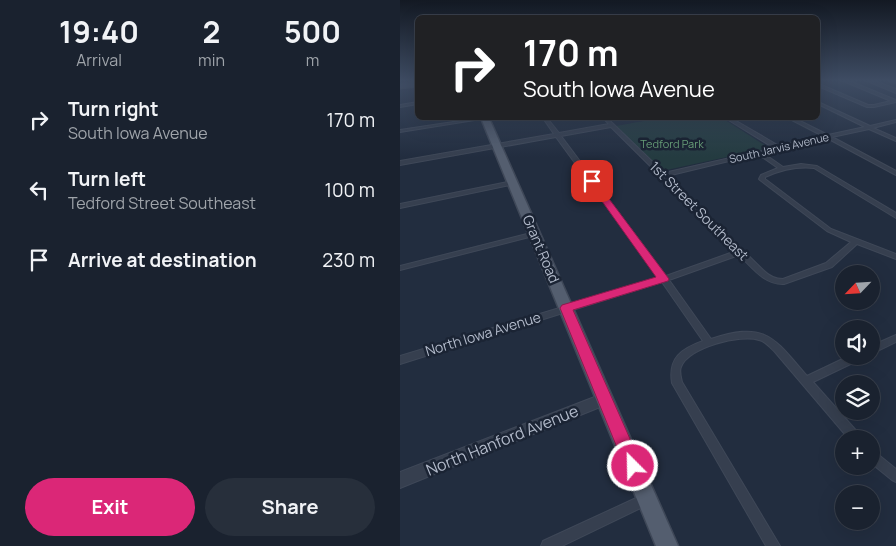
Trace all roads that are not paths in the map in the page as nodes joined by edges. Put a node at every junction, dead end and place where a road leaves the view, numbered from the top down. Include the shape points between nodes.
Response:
1 (823, 105) edge
2 (472, 120) edge
3 (486, 120) edge
4 (547, 120) edge
5 (607, 120) edge
6 (732, 120) edge
7 (796, 120) edge
8 (896, 121) edge
9 (613, 125) junction
10 (869, 127) junction
11 (400, 131) edge
12 (558, 135) junction
13 (828, 136) junction
14 (896, 140) edge
15 (497, 146) junction
16 (780, 149) junction
17 (760, 153) junction
18 (400, 163) edge
19 (780, 167) junction
20 (896, 173) edge
21 (662, 175) junction
22 (513, 183) junction
23 (400, 206) edge
24 (896, 216) edge
25 (535, 234) junction
26 (855, 242) junction
27 (740, 252) junction
28 (896, 257) edge
29 (400, 268) edge
30 (664, 279) junction
31 (566, 308) junction
32 (896, 338) edge
33 (709, 343) junction
34 (880, 346) edge
35 (400, 360) edge
36 (839, 365) edge
37 (806, 381) junction
38 (605, 399) junction
39 (848, 430) edge
40 (880, 463) edge
41 (896, 476) edge
42 (400, 480) edge
43 (648, 499) junction
44 (548, 546) edge
45 (668, 546) edge
46 (772, 546) edge

1 - 10 street
2 - 11 street
3 - 15 main road, Grant Road
4 - 12 street
5 - 9 street, 1st Street Southeast
6 - 16 street
7 - 13 street
8 - 10 street, South Jarvis Avenue
9 - 12 street
9 - 21 street, 1st Street Southeast
10 - 13 street, South Jarvis Avenue
10 - 14 street
12 - 15 street
12 - 30 street
13 - 16 street, South Jarvis Avenue
13 - 20 street
15 - 18 street
15 - 22 main road, Grant Road
16 - 17 street, South Jarvis Avenue
17 - 19 street
17 - 21 street, South Jarvis Avenue
19 - 24 street via 808,166 823,170
19 - 26 street via 763,176 764,183 818,223
21 - 27 street, 1st Street Southeast
22 - 23 street
22 - 25 main road, Grant Road
25 - 29 street
25 - 31 main road, Grant Road
26 - 27 street, 1st Street Southeast via 829,265 784,281 773,281
26 - 28 street
27 - 30 street, North Iowa Avenue
30 - 31 street, North Iowa Avenue
30 - 33 street
31 - 35 street, North Iowa Avenue
31 - 38 main road, Grant Road
32 - 34 street
33 - 37 street via 742,334 760,336 770,342
33 - 46 street via 683,356 676,367 677,383
36 - 37 street
37 - 39 street
38 - 42 street, North Hanford Avenue
38 - 43 main road, Grant Road
40 - 41 street
43 - 44 street
43 - 45 main road, Grant Road

